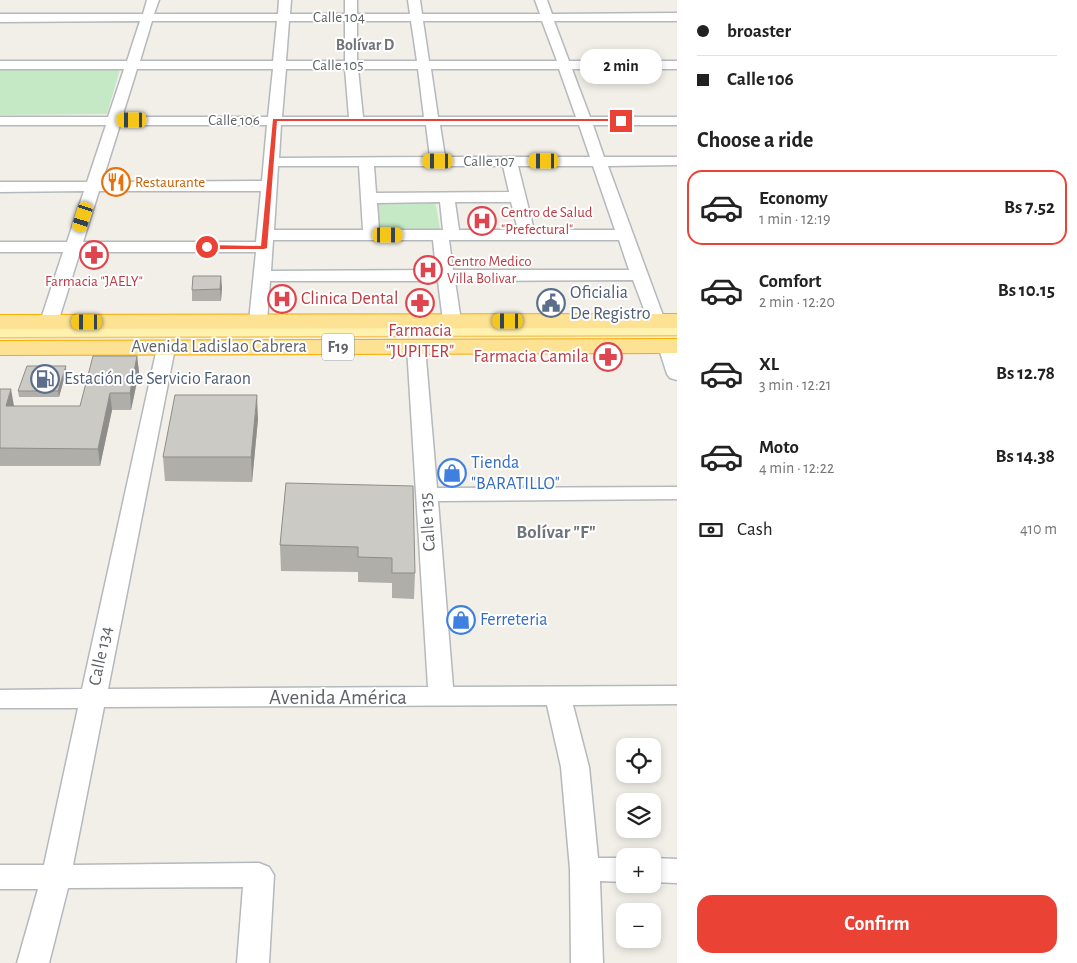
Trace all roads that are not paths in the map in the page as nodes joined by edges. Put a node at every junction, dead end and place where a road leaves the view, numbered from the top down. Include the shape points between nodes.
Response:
1 (153, 0) edge
2 (285, 0) edge
3 (351, 0) edge
4 (414, 0) edge
5 (542, 0) edge
6 (14, 6) dead end
7 (351, 17) junction
8 (677, 17) edge
9 (4, 18) edge
10 (147, 18) junction
11 (283, 18) junction
12 (416, 18) junction
13 (548, 18) junction
14 (0, 32) edge
15 (0, 65) edge
16 (132, 65) junction
17 (280, 65) junction
18 (352, 65) junction
19 (424, 65) junction
20 (564, 65) junction
21 (677, 65) edge
22 (0, 120) edge
23 (114, 120) junction
24 (275, 120) junction
25 (356, 120) junction
26 (584, 120) junction
27 (432, 121) junction
28 (677, 121) edge
29 (598, 160) junction
30 (366, 161) junction
31 (438, 161) junction
32 (509, 161) junction
33 (677, 161) edge
34 (271, 162) junction
35 (269, 186) junction
36 (0, 187) edge
37 (93, 187) junction
38 (518, 196) junction
39 (446, 197) junction
40 (369, 198) junction
41 (625, 234) junction
42 (371, 235) junction
43 (446, 235) junction
44 (527, 235) junction
45 (265, 241) junction
46 (0, 247) edge
47 (73, 247) junction
48 (446, 275) junction
49 (639, 275) junction
50 (262, 276) junction
51 (452, 321) junction
52 (0, 322) edge
53 (49, 322) junction
54 (258, 322) junction
55 (0, 330) edge
56 (672, 333) edge
57 (0, 339) edge
58 (416, 347) junction
59 (0, 348) edge
60 (166, 348) junction
61 (677, 374) edge
62 (677, 493) edge
63 (426, 495) junction
64 (677, 695) edge
65 (558, 696) junction
66 (441, 697) junction
67 (91, 698) junction
68 (0, 699) edge
69 (585, 869) junction
70 (616, 870) edge
71 (661, 870) edge
72 (677, 871) edge
73 (0, 877) edge
74 (56, 877) junction
75 (33, 963) edge
76 (253, 963) edge
77 (587, 963) edge

1 - 10 street
2 - 11 street
3 - 7 street
4 - 12 street
5 - 13 street
6 - 9 street
7 - 11 street, Calle 104
7 - 12 street, Calle 104
7 - 18 street
8 - 13 street, Calle 104
9 - 10 street, Calle 104
9 - 14 street
10 - 11 street, Calle 104
10 - 16 street
11 - 17 street
12 - 13 street, Calle 104
12 - 19 street
13 - 20 street
15 - 16 street, Calle 105
16 - 17 street, Calle 105
16 - 23 street
17 - 18 street, Calle 105
17 - 24 street
18 - 19 street, Calle 105
18 - 25 street
19 - 20 street, Calle 105
19 - 27 street
20 - 21 street, Calle 105
20 - 26 street
22 - 23 street, Calle 106
23 - 24 street, Calle 106
23 - 37 street
24 - 25 street, Calle 106
24 - 34 street
25 - 27 street, Calle 106
26 - 27 street, Calle 106
26 - 28 street, Calle 106
26 - 29 street
27 - 31 street
29 - 32 street, Calle 107
29 - 33 street, Calle 107
29 - 41 street
30 - 31 street, Calle 107
30 - 34 street, Calle 107
30 - 40 street
31 - 32 street, Calle 107
32 - 38 street
34 - 35 street
35 - 37 street
35 - 45 street
36 - 37 street
37 - 47 street
38 - 39 street
38 - 44 street
39 - 40 street
39 - 43 street
40 - 42 street
41 - 44 street
41 - 49 street
42 - 43 street
42 - 45 street
43 - 44 street
43 - 48 street
45 - 47 street
45 - 50 street
46 - 47 street
47 - 53 street
48 - 49 street
48 - 50 street
48 - 51 street
49 - 56 street
50 - 54 street
51 - 54 highway, Avenida Ladislao Cabrera / F19
51 - 56 highway, Avenida Ladislao Cabrera / F19
52 - 53 highway, Avenida Ladislao Cabrera / F19
53 - 54 highway, Avenida Ladislao Cabrera / F19
55 - 56 main road, Avenida Ladislao Cabrera / F19
56 - 57 main road, Avenida Ladislao Cabrera / F19
56 - 58 highway, Avenida Ladislao Cabrera / F19
56 - 61 street
58 - 60 highway, Avenida Ladislao Cabrera / F19
58 - 63 street, Calle 135
59 - 60 highway, Avenida Ladislao Cabrera / F19
60 - 67 street, Calle 134
62 - 63 street
63 - 66 street, Calle 135
64 - 65 street, Avenida América
65 - 66 street, Avenida América
65 - 69 street via 575,767
66 - 67 street, Avenida América
67 - 68 street, Avenida América
67 - 74 street, Calle 134
69 - 70 street
69 - 77 street
71 - 72 street
73 - 74 street
74 - 75 street, Calle 134
74 - 76 street via 259,875

